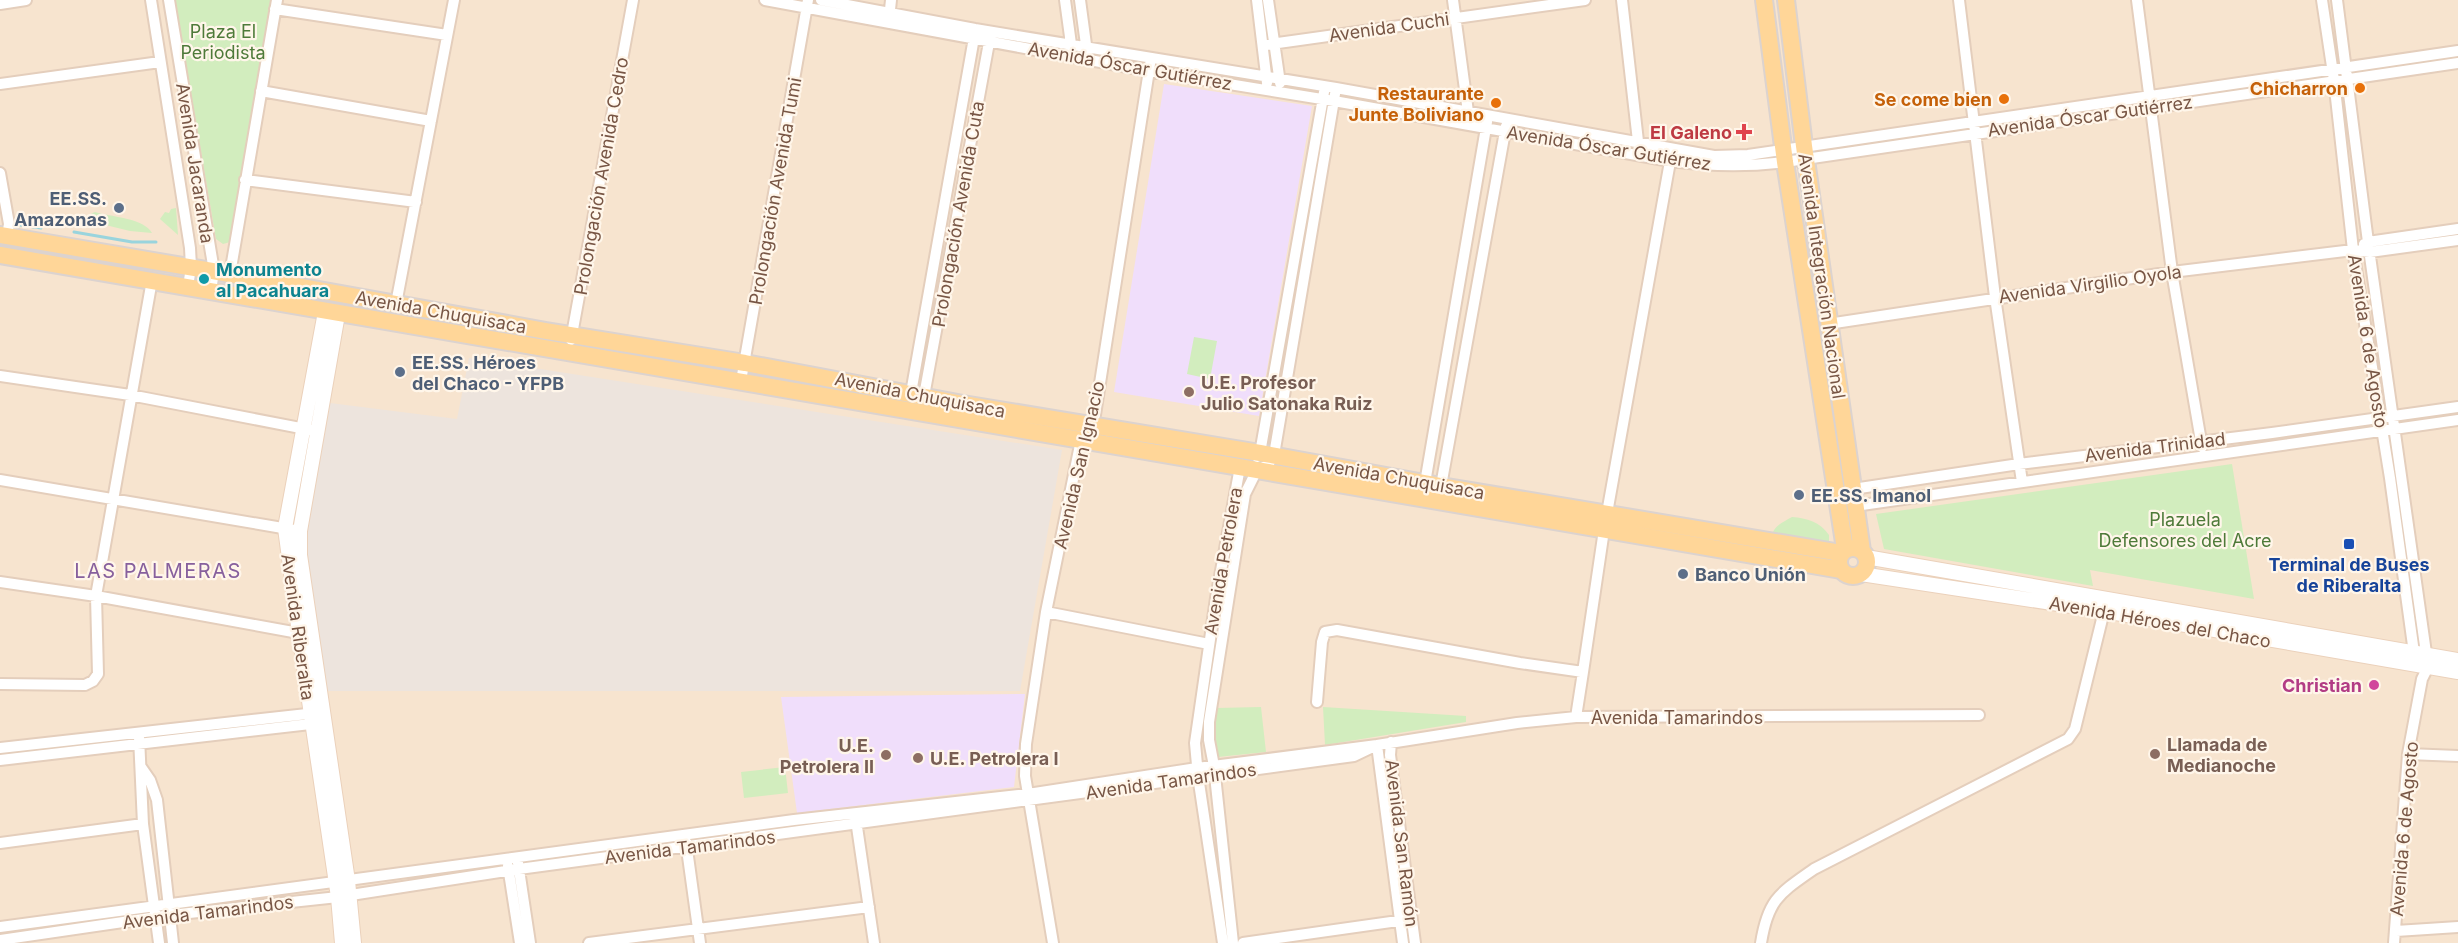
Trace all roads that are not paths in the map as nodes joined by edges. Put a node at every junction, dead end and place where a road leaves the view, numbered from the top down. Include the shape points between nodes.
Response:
1 (26, 0) edge
2 (151, 0) edge
3 (169, 0) edge
4 (454, 0) edge
5 (633, 0) edge
6 (765, 0) edge
7 (821, 0) edge
8 (891, 0) edge
9 (1065, 0) edge
10 (1080, 0) edge
11 (1257, 0) edge
12 (1268, 0) edge
13 (1453, 0) edge
14 (1585, 0) edge
15 (1622, 0) edge
16 (1764, 0) edge
17 (1786, 0) edge
18 (1959, 0) edge
19 (2137, 0) edge
20 (2322, 0) edge
21 (2337, 0) edge
22 (0, 3) edge
23 (808, 3) edge
24 (276, 5) edge
25 (889, 17) junction
26 (1455, 18) junction
27 (447, 34) junction
28 (974, 34) junction
29 (990, 37) junction
30 (1071, 44) junction
31 (1269, 44) junction
32 (1087, 46) junction
33 (2458, 51) edge
34 (1069, 56) junction
35 (1152, 57) junction
36 (1086, 59) junction
37 (160, 62) junction
38 (2458, 63) edge
39 (1149, 71) junction
40 (2347, 73) junction
41 (2333, 75) junction
42 (1266, 76) junction
43 (1279, 78) junction
44 (0, 84) edge
45 (1331, 87) junction
46 (1268, 90) junction
47 (261, 91) junction
48 (1282, 93) junction
49 (2150, 95) junction
50 (1328, 100) junction
51 (2151, 108) junction
52 (1468, 112) junction
53 (1488, 116) junction
54 (1507, 119) junction
55 (431, 121) junction
56 (1465, 124) junction
57 (1973, 127) junction
58 (1486, 128) junction
59 (1504, 131) junction
60 (1638, 143) junction
61 (1672, 149) junction
62 (1805, 152) junction
63 (1784, 155) junction
64 (1640, 156) junction
65 (1670, 161) junction
66 (0, 173) edge
67 (245, 180) junction
68 (416, 202) junction
69 (2458, 229) edge
70 (3, 236) edge
71 (2458, 240) edge
72 (2369, 247) junction
73 (2353, 250) junction
74 (0, 255) edge
75 (191, 267) junction
76 (222, 272) junction
77 (2172, 272) junction
78 (152, 280) junction
79 (188, 286) junction
80 (211, 291) junction
81 (1995, 297) junction
82 (396, 304) junction
83 (331, 313) junction
84 (1828, 324) junction
85 (570, 344) junction
86 (745, 363) junction
87 (0, 376) edge
88 (741, 381) junction
89 (130, 395) junction
90 (918, 395) junction
91 (2458, 407) edge
92 (962, 412) junction
93 (2394, 414) junction
94 (2380, 417) junction
95 (2458, 420) edge
96 (1089, 425) junction
97 (2396, 428) junction
98 (2382, 429) junction
99 (310, 430) junction
100 (1081, 440) junction
101 (2201, 442) junction
102 (1267, 454) junction
103 (2204, 456) junction
104 (2019, 464) junction
105 (1240, 467) junction
106 (1257, 470) junction
107 (0, 480) edge
108 (2022, 482) junction
109 (1433, 484) junction
110 (1854, 497) junction
111 (114, 499) junction
112 (1605, 522) junction
113 (292, 529) junction
114 (1864, 554) junction
115 (1842, 558) junction
116 (1861, 574) junction
117 (0, 582) edge
118 (96, 596) junction
119 (1215, 604) junction
120 (1229, 607) junction
121 (2104, 611) junction
122 (1046, 612) junction
123 (299, 633) junction
124 (313, 636) junction
125 (1209, 644) junction
126 (2458, 660) edge
127 (2421, 664) junction
128 (1583, 672) junction
129 (2458, 672) edge
130 (0, 684) edge
131 (1317, 702) dead end
132 (1979, 715) dead end
133 (1576, 717) junction
134 (318, 718) junction
135 (139, 739) junction
136 (1391, 742) junction
137 (1377, 745) junction
138 (0, 748) edge
139 (2408, 754) junction
140 (2458, 756) edge
141 (0, 760) edge
142 (141, 766) junction
143 (1215, 770) junction
144 (1198, 772) junction
145 (1029, 797) junction
146 (856, 819) junction
147 (143, 824) junction
148 (686, 842) junction
149 (0, 843) edge
150 (513, 864) junction
151 (334, 883) junction
152 (345, 891) junction
153 (153, 906) junction
154 (869, 907) junction
155 (170, 909) junction
156 (155, 918) junction
157 (1406, 920) junction
158 (0, 927) edge
159 (2458, 927) edge
160 (698, 928) junction
161 (2396, 931) junction
162 (0, 940) edge
163 (159, 943) edge
164 (173, 943) edge
165 (342, 943) edge
166 (354, 943) edge
167 (520, 943) edge
168 (530, 943) edge
169 (589, 943) edge
170 (700, 943) edge
171 (874, 943) edge
172 (1053, 943) edge
173 (1223, 943) edge
174 (1233, 943) edge
175 (1243, 943) edge
176 (1403, 943) edge
177 (1415, 943) edge
178 (1761, 943) edge
179 (2394, 943) edge

1 - 22 street
2 - 37 street, Avenida Jacaranda
3 - 76 street, Avenida Jacaranda
4 - 27 street
5 - 85 street, Prolongación Avenida Cedro
6 - 23 street, Avenida Óscar Gutiérrez
7 - 25 street, Avenida Óscar Gutiérrez
8 - 25 street
9 - 30 street
10 - 32 street
11 - 31 street
12 - 31 street
13 - 26 street
14 - 26 street, Avenida Cuchi
15 - 60 street
16 - 63 main road, Avenida Integración Nacional
17 - 62 main road, Avenida Integración Nacional
18 - 57 street
19 - 49 street
20 - 41 street, Avenida 6 de Agosto
21 - 40 street, Avenida 6 de Agosto
23 - 25 street, Avenida Óscar Gutiérrez
23 - 86 street, Prolongación Avenida Tumi
24 - 27 street
24 - 47 street
25 - 28 street, Avenida Óscar Gutiérrez
26 - 31 street, Avenida Cuchi
26 - 52 street
27 - 55 street
28 - 29 street, Avenida Óscar Gutiérrez
28 - 90 street, Prolongación Avenida Cuta
29 - 30 street, Avenida Óscar Gutiérrez
29 - 34 street, Avenida Óscar Gutiérrez
29 - 90 street, Prolongación Avenida Cuta
30 - 32 street, Avenida Óscar Gutiérrez
30 - 34 street
31 - 42 street
31 - 43 street
32 - 35 street, Avenida Óscar Gutiérrez
32 - 36 street
33 - 40 street, Avenida Óscar Gutiérrez
34 - 36 street, Avenida Óscar Gutiérrez
35 - 39 street, Avenida San Ignacio
35 - 42 street, Avenida Óscar Gutiérrez
36 - 39 street, Avenida Óscar Gutiérrez
37 - 44 street
37 - 75 street, Avenida Jacaranda
38 - 40 street, Avenida Óscar Gutiérrez
39 - 46 street, Avenida Óscar Gutiérrez
39 - 96 street, Avenida San Ignacio via 1095,416
40 - 41 street, Avenida Óscar Gutiérrez
40 - 72 street, Avenida 6 de Agosto
41 - 49 street, Avenida Óscar Gutiérrez
41 - 51 street, Avenida Óscar Gutiérrez
41 - 73 street, Avenida 6 de Agosto
42 - 43 street, Avenida Óscar Gutiérrez
42 - 46 street
43 - 45 street, Avenida Óscar Gutiérrez
43 - 48 street
45 - 50 street
45 - 52 street, Avenida Óscar Gutiérrez
46 - 48 street, Avenida Óscar Gutiérrez
47 - 55 street
47 - 67 street
48 - 50 street, Avenida Óscar Gutiérrez
49 - 51 street
49 - 57 street, Avenida Óscar Gutiérrez
50 - 56 street, Avenida Óscar Gutiérrez
50 - 102 street
51 - 57 street, Avenida Óscar Gutiérrez
51 - 77 street
52 - 53 street, Avenida Óscar Gutiérrez
52 - 56 street
53 - 54 street, Avenida Óscar Gutiérrez
53 - 58 street
54 - 59 street
54 - 60 street, Avenida Óscar Gutiérrez
55 - 68 street
56 - 58 street, Avenida Óscar Gutiérrez
57 - 62 street, Avenida Óscar Gutiérrez
57 - 81 street
58 - 59 street, Avenida Óscar Gutiérrez
58 - 109 street
59 - 64 street, Avenida Óscar Gutiérrez
59 - 109 street
60 - 61 street, Avenida Óscar Gutiérrez
60 - 64 street
61 - 63 street, Avenida Óscar Gutiérrez via 1714,156
61 - 65 street
62 - 63 street, Avenida Óscar Gutiérrez
62 - 84 main road, Avenida Integración Nacional
63 - 65 street, Avenida Óscar Gutiérrez via 1749,166 1715,167
63 - 115 main road, Avenida Integración Nacional
64 - 65 street, Avenida Óscar Gutiérrez
65 - 112 street
66 - 70 street via 9,224
67 - 68 street
67 - 76 street
68 - 82 street
69 - 72 street, Avenida Virgilio Oyola
70 - 75 main road, Avenida Chuquisaca
71 - 72 street, Avenida Virgilio Oyola
72 - 73 street, Avenida Virgilio Oyola
72 - 93 street, Avenida 6 de Agosto
73 - 77 street, Avenida Virgilio Oyola
73 - 94 street, Avenida 6 de Agosto
74 - 78 main road, Avenida Chuquisaca
75 - 76 main road, Avenida Chuquisaca
75 - 79 street, Avenida Jacaranda
76 - 80 street, Avenida Jacaranda
76 - 82 main road, Avenida Chuquisaca
77 - 81 street, Avenida Virgilio Oyola
77 - 101 street
78 - 79 main road, Avenida Chuquisaca
78 - 89 street
79 - 80 main road, Avenida Chuquisaca
80 - 83 main road, Avenida Chuquisaca
81 - 84 street, Avenida Virgilio Oyola
81 - 104 street
82 - 85 main road, Avenida Chuquisaca
83 - 85 main road, Avenida Chuquisaca
83 - 99 main road, Avenida Riberalta
84 - 110 main road, Avenida Integración Nacional
85 - 86 main road, Avenida Chuquisaca
85 - 88 main road, Avenida Chuquisaca
86 - 88 street, Prolongación Avenida Tumi
86 - 90 main road, Avenida Chuquisaca
87 - 89 street
88 - 92 main road, Avenida Chuquisaca
89 - 99 street
89 - 111 street
90 - 92 main road, Avenida Chuquisaca
91 - 93 street, Avenida Trinidad
92 - 96 main road, Avenida Chuquisaca
92 - 100 main road, Avenida Chuquisaca
93 - 94 street, Avenida Trinidad
93 - 97 street, Avenida 6 de Agosto
94 - 98 street, Avenida 6 de Agosto
94 - 101 street, Avenida Trinidad
95 - 97 street, Avenida Trinidad
96 - 100 street, Avenida San Ignacio
96 - 102 main road, Avenida Chuquisaca
97 - 98 street, Avenida Trinidad
97 - 127 street, Avenida 6 de Agosto
98 - 103 street, Avenida Trinidad
98 - 127 street, Avenida 6 de Agosto
99 - 113 main road, Avenida Riberalta
100 - 105 main road, Avenida Chuquisaca
100 - 122 street, Avenida San Ignacio
101 - 103 street
101 - 104 street, Avenida Trinidad
102 - 105 street, Avenida Petrolera
102 - 106 street, Avenida Petrolera via 1268,465
102 - 109 main road, Avenida Chuquisaca
103 - 108 street, Avenida Trinidad
104 - 108 street
104 - 110 street, Avenida Trinidad
105 - 106 main road, Avenida Chuquisaca
105 - 119 street, Avenida Petrolera
106 - 112 main road, Avenida Chuquisaca
106 - 120 street, Avenida Petrolera via 1245,494
107 - 111 street
108 - 110 street, Avenida Trinidad
109 - 112 main road, Avenida Chuquisaca
110 - 114 main road, Avenida Integración Nacional
111 - 113 street
111 - 118 street
112 - 115 main road, Avenida Chuquisaca
112 - 128 street
113 - 123 main road, Avenida Riberalta
113 - 124 main road, Avenida Riberalta
114 - 115 main road via 1854,547
114 - 116 main road via 1866,566
114 - 127 main road, Avenida Héroes del Chaco
115 - 116 main road via 1852,576
116 - 121 main road, Avenida Héroes del Chaco
117 - 118 street
118 - 123 street
118 - 130 street via 98,674 93,681 85,685
119 - 120 street
119 - 125 street, Avenida Petrolera
120 - 143 street, Avenida Petrolera via 1209,722
121 - 127 main road, Avenida Héroes del Chaco
121 - 178 street via 2075,729 2068,739 1814,869 1782,892 1765,917
122 - 125 street
122 - 145 street, Avenida San Ignacio via 1026,744
123 - 124 street
123 - 134 main road, Avenida Riberalta
124 - 134 main road, Avenida Riberalta
125 - 144 street, Avenida Petrolera via 1196,743
126 - 127 main road, Avenida Héroes del Chaco
127 - 129 main road, Avenida Héroes del Chaco
127 - 139 street, Avenida 6 de Agosto
128 - 131 street via 1336,630 1325,632 1322,642
128 - 133 street
132 - 133 street, Avenida Tamarindos
133 - 136 street, Avenida Tamarindos
134 - 135 street
134 - 151 main road, Avenida Riberalta
134 - 152 main road, Avenida Riberalta
135 - 138 street
135 - 141 street
135 - 142 street
136 - 137 street, Avenida Tamarindos
136 - 157 street, Avenida San Ramón
137 - 143 street, Avenida Tamarindos via 1354,756
137 - 157 street, Avenida San Ramón
139 - 140 street
139 - 161 street, Avenida 6 de Agosto
142 - 147 street
142 - 155 street via 158,800
143 - 144 street, Avenida Tamarindos
143 - 174 street, Avenida Petrolera
144 - 145 street, Avenida Tamarindos
144 - 173 street, Avenida Petrolera
145 - 146 street, Avenida Tamarindos
145 - 172 street, Avenida San Ignacio
146 - 148 street, Avenida Tamarindos
146 - 154 street
147 - 149 street
147 - 153 street
148 - 150 street, Avenida Tamarindos
148 - 160 street
150 - 152 street, Avenida Tamarindos
150 - 167 street
150 - 168 street
151 - 152 main road, Avenida Riberalta
151 - 155 street, Avenida Tamarindos
152 - 155 street, Avenida Tamarindos
152 - 165 main road, Avenida Riberalta
152 - 166 main road, Avenida Riberalta
153 - 155 street, Avenida Tamarindos
153 - 156 street
153 - 158 street, Avenida Tamarindos
154 - 160 street
154 - 171 street
155 - 156 street, Avenida Tamarindos
155 - 164 street
156 - 162 street, Avenida Tamarindos
156 - 163 street
157 - 175 street
157 - 176 street, Avenida San Ramón
157 - 177 street, Avenida San Ramón
159 - 161 street
160 - 169 street
160 - 170 street
161 - 179 street, Avenida 6 de Agosto

